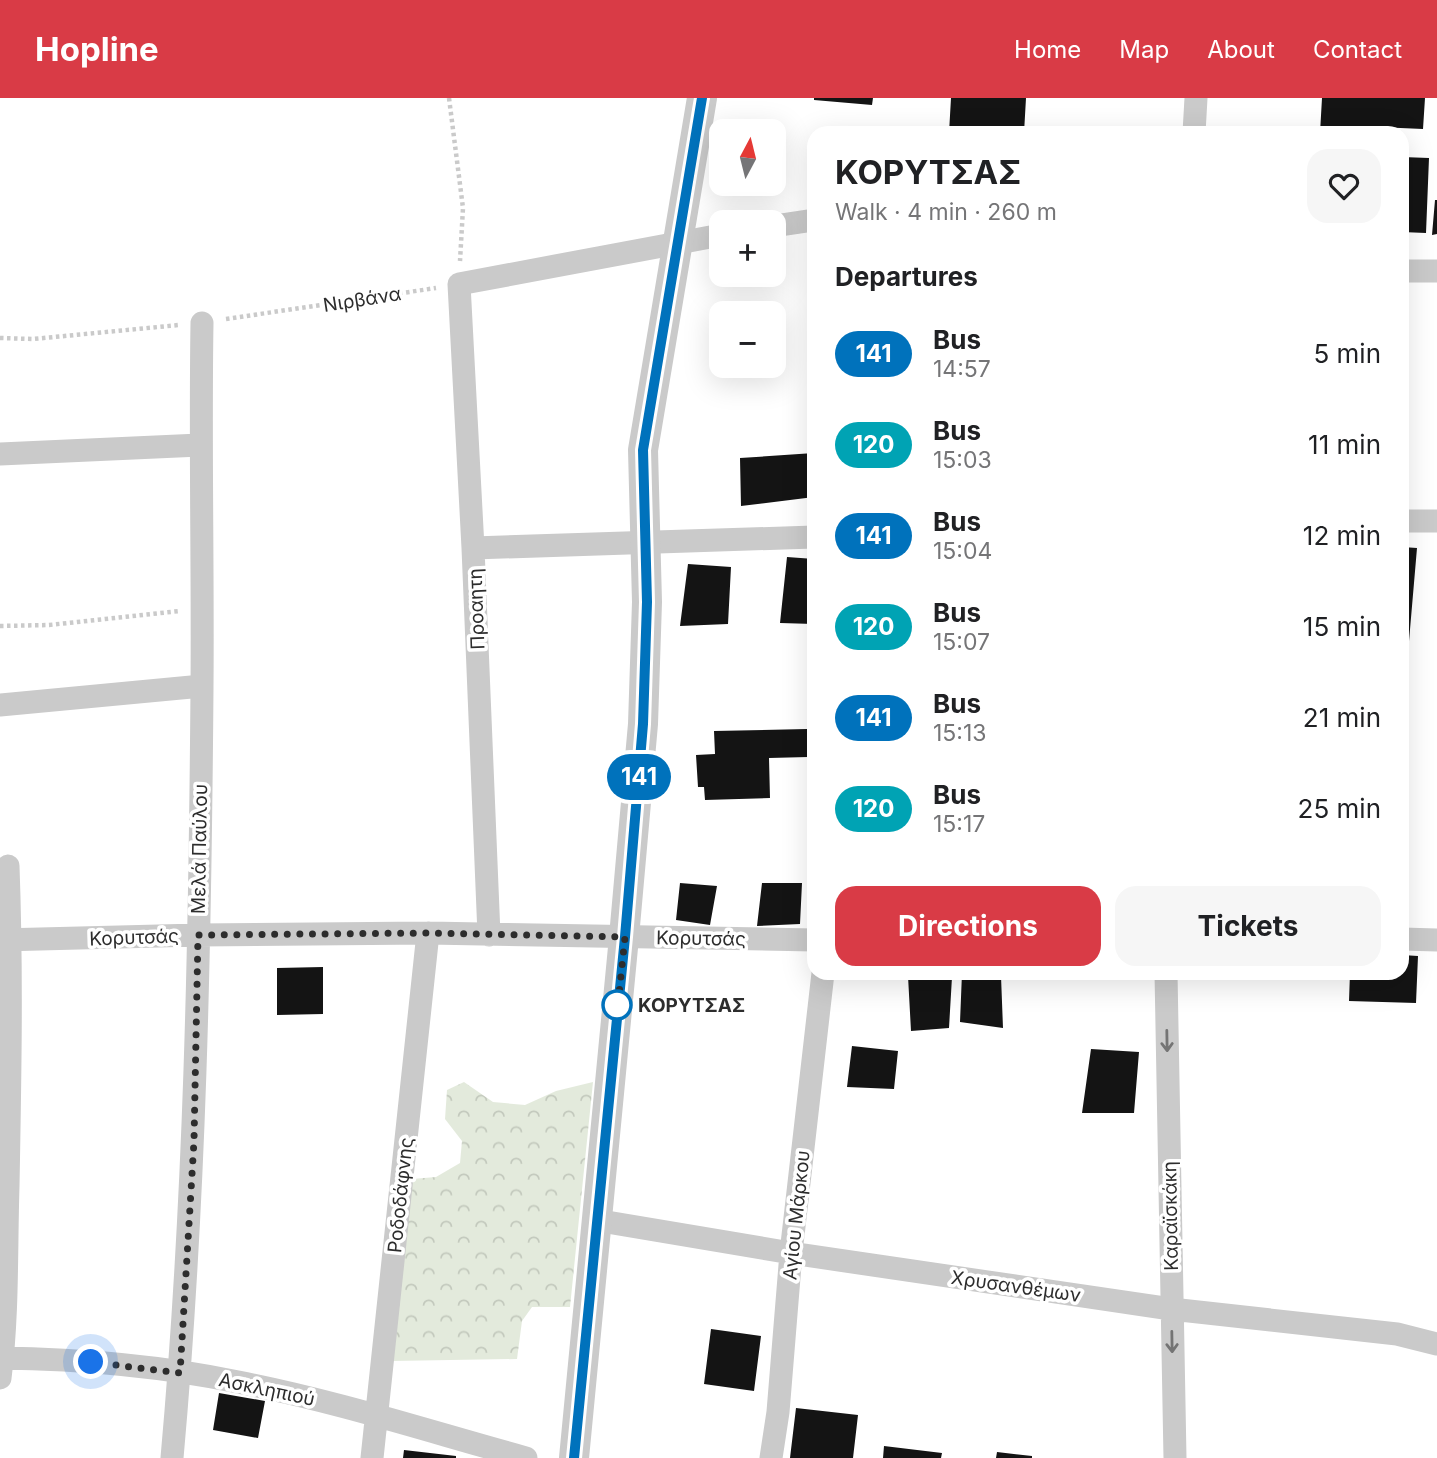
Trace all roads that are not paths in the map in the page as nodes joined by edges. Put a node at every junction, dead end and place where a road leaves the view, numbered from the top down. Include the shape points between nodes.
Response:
1 (702, 98) edge
2 (1196, 98) edge
3 (1194, 126) edge
4 (807, 221) edge
5 (786, 224) edge
6 (709, 237) edge
7 (678, 242) junction
8 (1409, 271) edge
9 (1437, 271) edge
10 (202, 323) road end
11 (200, 445) junction
12 (0, 454) edge
13 (1409, 521) edge
14 (1437, 521) edge
15 (807, 537) edge
16 (645, 543) junction
17 (473, 548) junction
18 (202, 686) junction
19 (0, 705) edge
20 (8, 866) dead end
21 (428, 933) junction
22 (198, 935) junction
23 (489, 935) junction
24 (625, 937) junction
25 (1409, 939) edge
26 (5, 940) edge
27 (807, 940) edge
28 (1437, 940) edge
29 (822, 980) edge
30 (1166, 980) edge
31 (596, 1220) junction
32 (791, 1253) junction
33 (1171, 1309) junction
34 (1437, 1344) edge
35 (1, 1365) edge
36 (180, 1373) junction
37 (376, 1415) junction
38 (172, 1458) edge
39 (372, 1458) edge
40 (526, 1458) edge
41 (574, 1458) edge
42 (771, 1458) edge
43 (1175, 1458) edge

1 - 7 street
2 - 3 street
4 - 5 street
6 - 7 street
7 - 16 street via 643,450
7 - 17 street, Προαητη via 459,284
8 - 9 street
10 - 11 street, Μελά Παύλου
11 - 12 street
11 - 18 street, Μελά Παύλου
13 - 14 street
15 - 16 street
16 - 17 street
16 - 24 street via 643,724
17 - 23 street, Προαητη
18 - 19 street
18 - 22 street, Μελά Παύλου
20 - 26 street
21 - 22 street, Κορυτσάς
21 - 23 street, Κορυτσάς
21 - 37 street, Ροδοδάφνης
22 - 26 street, Κορυτσάς
22 - 36 street, Μελά Παύλου via 194,1141
23 - 24 street, Κορυτσάς
24 - 27 street, Κορυτσάς
24 - 31 street
25 - 28 street
26 - 35 street via 8,1186
29 - 32 street, Αγίου Μάρκου
30 -> 33 street, Καραϊσκάκη
31 - 32 street, Χρυσανθέμων
31 - 41 street
32 - 33 street, Χρυσανθέμων
32 - 42 street, Αγίου Μάρκου
33 - 34 street, Χρυσανθέμων via 1397,1334
33 -> 43 street, Καραϊσκάκη
35 - 36 street, Ασκληπιού via 91,1362
36 - 37 street, Ασκληπιού via 236,1381
36 - 38 street, Μελά Παύλου
37 - 39 street, Ροδοδάφνης
37 - 40 street, Ασκληπιού

